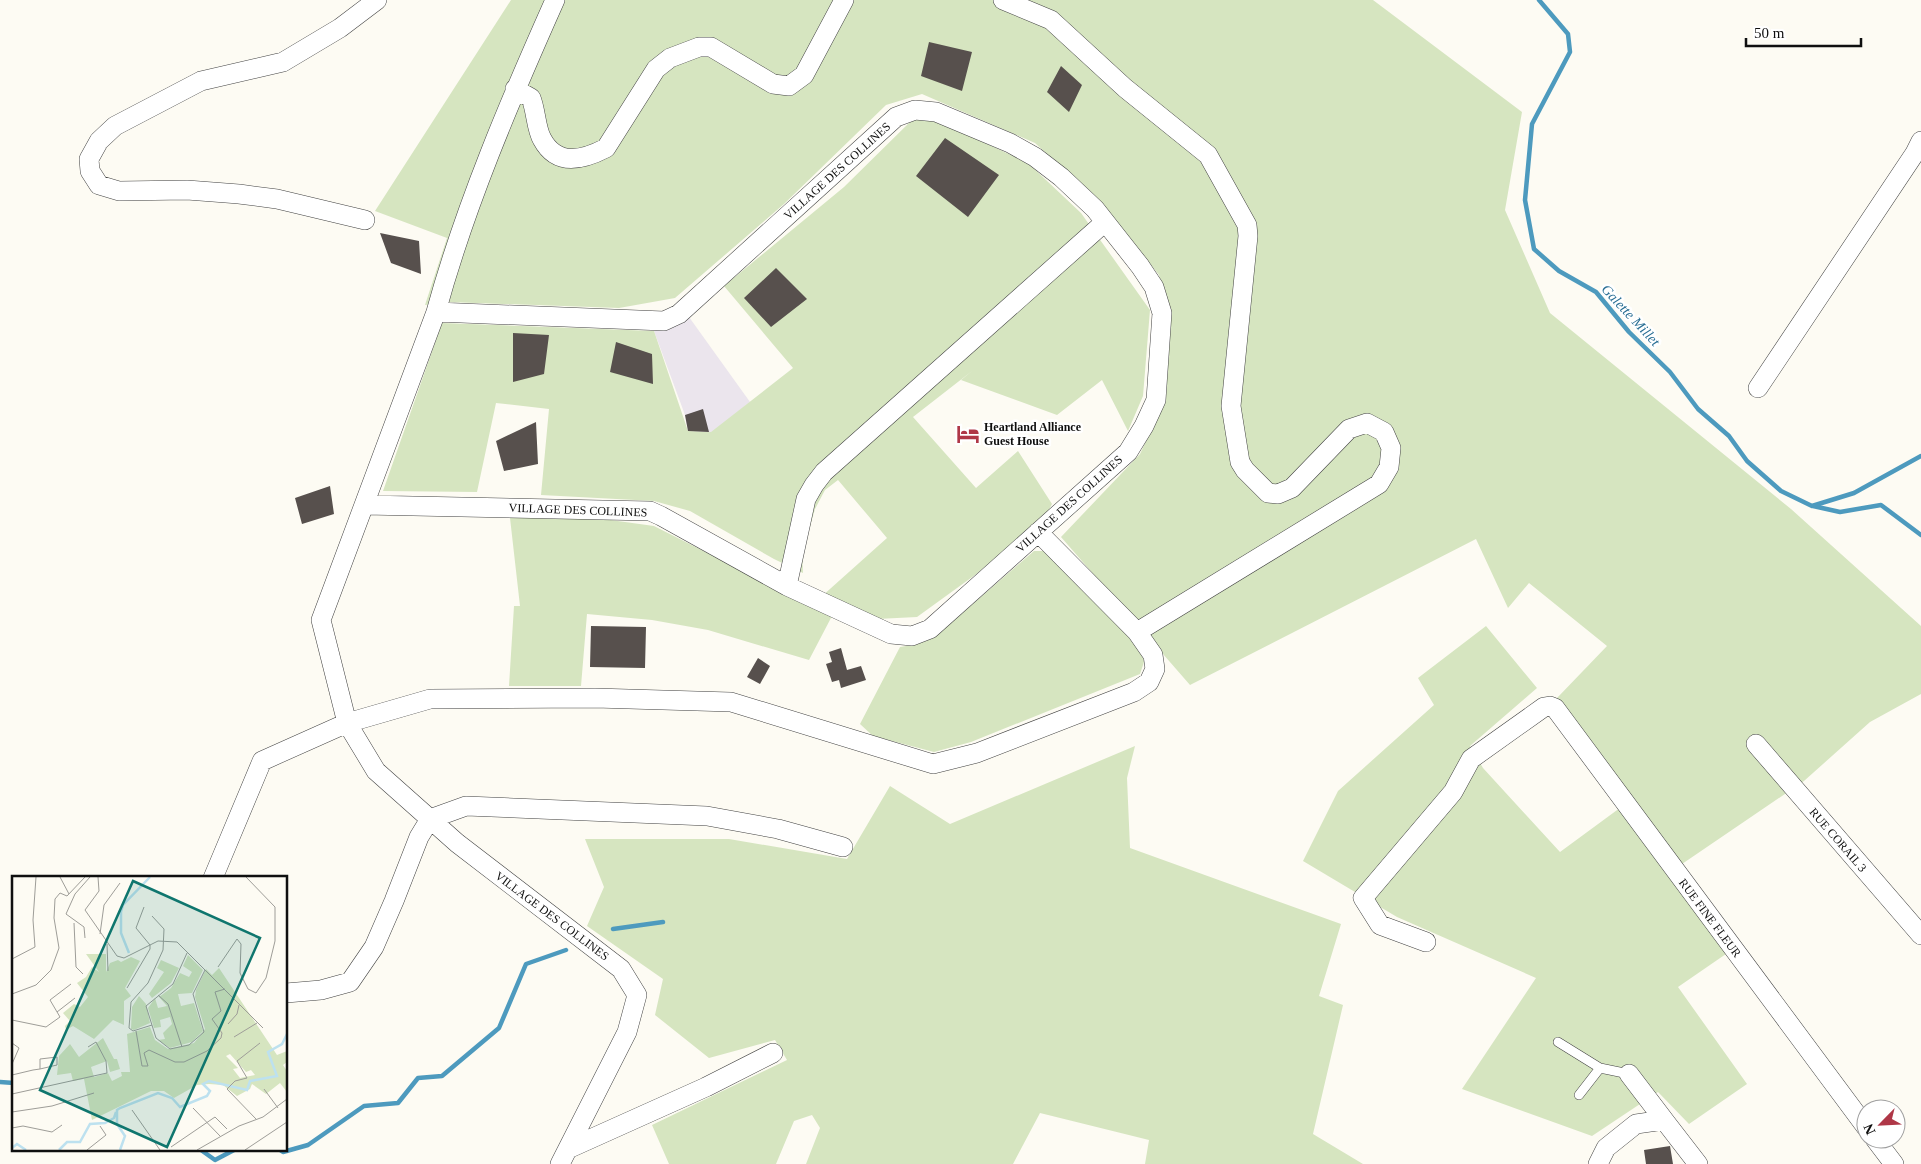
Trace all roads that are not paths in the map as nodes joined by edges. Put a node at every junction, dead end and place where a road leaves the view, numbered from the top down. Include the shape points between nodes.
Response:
1 (377, 0) edge
2 (555, 0) edge
3 (844, 0) edge
4 (1003, 0) edge
5 (515, 89) junction
6 (1921, 141) edge
7 (364, 220) dead end
8 (1106, 222) junction
9 (436, 312) junction
10 (1758, 388) dead end
11 (365, 505) junction
12 (1038, 532) junction
13 (787, 586) junction
14 (1138, 632) junction
15 (348, 723) junction
16 (1756, 744) dead end
17 (430, 819) junction
18 (843, 847) dead end
19 (214, 876) edge
20 (1921, 935) edge
21 (1426, 942) dead end
22 (288, 993) edge
23 (1558, 1042) dead end
24 (773, 1053) dead end
25 (1600, 1068) junction
26 (1629, 1074) joint
27 (1579, 1094) dead end
28 (1856, 1114) edge
29 (1664, 1120) junction
30 (1883, 1149) edge
31 (564, 1157) edge
32 (1598, 1164) edge
33 (1698, 1164) edge
34 (1894, 1164) edge

1 - 7 street via 340,28 283,62 201,81 115,126 99,141 89,159 90,171 99,185 120,192 187,190 239,194 277,199
2 - 5 street
3 - 5 street via 804,75 789,86 773,84 711,48 699,47 670,58 656,69 606,148 592,155 571,160 554,153 541,138 531,98
4 - 14 street via 1051,20 1125,88 1208,155 1247,225 1231,406 1240,462 1245,470 1268,493 1278,494 1292,488 1349,428 1366,423 1384,432 1391,448 1389,467 1379,484
5 - 9 street via 450,261
6 - 10 street
8 - 9 street, VILLAGE DES COLLINES via 1035,156 936,112 915,110 896,118 679,314 664,321
8 - 12 street, VILLAGE DES COLLINES via 1154,287 1162,312 1156,400 1128,452
8 - 13 street via 824,472 806,499
9 - 11 street, VILLAGE DES COLLINES
11 - 13 street, VILLAGE DES COLLINES via 650,511
11 - 15 street, VILLAGE DES COLLINES via 321,620
12 - 13 street, VILLAGE DES COLLINES via 930,629 912,636 891,634
12 - 14 street
14 - 15 street via 1152,655 1156,670 1149,682 1134,692 977,753 933,764 731,702 430,698
15 - 17 street, VILLAGE DES COLLINES via 376,772
15 - 19 street via 262,761
16 - 20 street, RUE CORAIL 3
17 - 18 street via 466,806 707,816 778,829
17 - 22 street via 418,837 374,947 350,982 322,990
17 - 31 street, VILLAGE DES COLLINES via 621,969 637,995 627,1032
21 - 28 street, RUE FINE FLEUR via 1380,925 1363,898 1453,792 1471,759 1544,707 1550,706 1555,708
23 - 25 lane
24 - 31 street
25 - 26 lane
25 - 27 lane
26 - 29 street
29 - 32 street via 1636,1124 1606,1148
29 - 33 street
30 - 34 street

